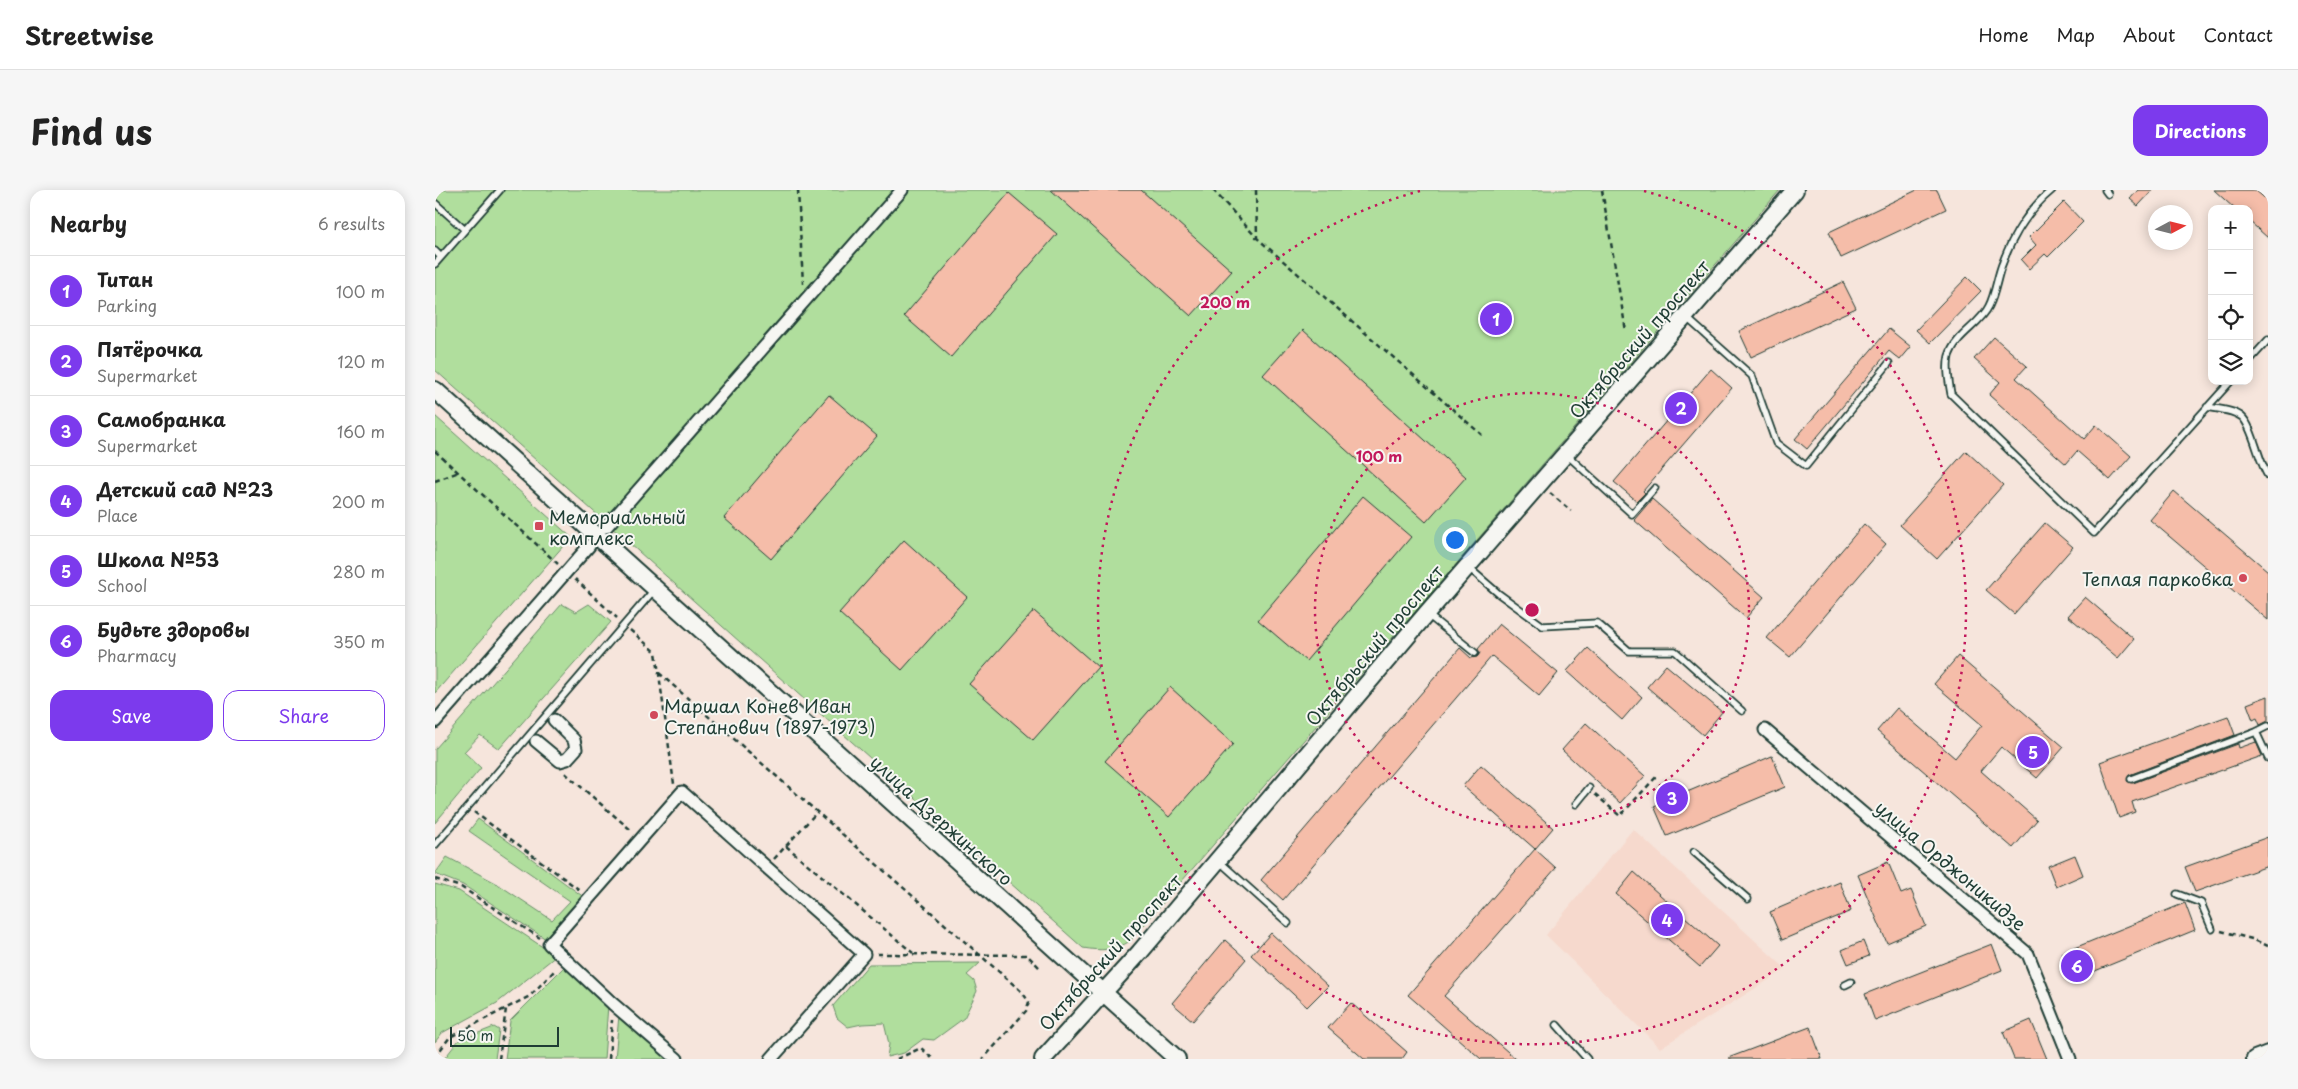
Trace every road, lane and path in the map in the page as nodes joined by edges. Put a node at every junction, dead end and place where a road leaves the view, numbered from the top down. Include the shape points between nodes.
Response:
1 (500, 190) edge
2 (798, 190) edge
3 (902, 190) edge
4 (1213, 190) edge
5 (1256, 190) edge
6 (1602, 190) edge
7 (1795, 190) edge
8 (2052, 190) edge
9 (435, 203) edge
10 (465, 230) junction
11 (1257, 238) junction
12 (435, 251) edge
13 (441, 257) junction
14 (435, 264) edge
15 (804, 302) junction
16 (1685, 316) junction
17 (1626, 331) dead end
18 (2268, 340) edge
19 (2253, 357) edge
20 (1889, 364) dead end
21 (2227, 385) edge
22 (435, 390) edge
23 (2207, 407) junction
24 (1482, 435) dead end
25 (435, 451) edge
26 (1566, 454) junction
27 (459, 472) junction
28 (2268, 476) edge
29 (435, 480) edge
30 (1539, 484) junction
31 (1655, 488) dead end
32 (1571, 511) dead end
33 (606, 527) dead end
34 (589, 546) dead end
35 (1468, 567) junction
36 (567, 572) junction
37 (655, 588) junction
38 (1427, 613) junction
39 (624, 624) junction
40 (1475, 654) dead end
41 (659, 673) junction
42 (1742, 711) dead end
43 (554, 720) dead end
44 (435, 722) edge
45 (2268, 726) edge
46 (1765, 730) dead end
47 (2256, 732) junction
48 (536, 741) dead end
49 (2268, 758) edge
50 (559, 768) dead end
51 (1657, 776) dead end
52 (2131, 779) dead end
53 (1589, 788) joint
54 (682, 792) junction
55 (1576, 804) dead end
56 (474, 812) dead end
57 (817, 812) junction
58 (641, 839) junction
59 (435, 845) edge
60 (786, 846) junction
61 (1694, 852) dead end
62 (1218, 860) junction
63 (766, 867) junction
64 (435, 878) edge
65 (2177, 894) dead end
66 (590, 898) junction
67 (1748, 899) dead end
68 (1288, 923) dead end
69 (2212, 929) joint
70 (549, 944) junction
71 (2268, 946) edge
72 (864, 954) junction
73 (914, 954) junction
74 (981, 955) junction
75 (566, 959) junction
76 (1039, 968) dead end
77 (1104, 993) junction
78 (613, 1004) junction
79 (506, 1008) junction
80 (1557, 1025) dead end
81 (2268, 1054) edge
82 (435, 1057) edge
83 (499, 1059) edge
84 (609, 1059) edge
85 (677, 1059) edge
86 (771, 1059) edge
87 (897, 1059) edge
88 (933, 1059) edge
89 (983, 1059) edge
90 (1043, 1059) edge
91 (1177, 1059) edge
92 (1587, 1059) edge
93 (2070, 1059) edge
94 (2255, 1059) edge

1 - 10 lane
2 - 15 path
3 - 15 street
4 - 11 path
5 - 11 path
6 - 17 path
7 - 16 street, Октябрьский проспект
8 - 23 lane via 2042,198 2015,235 2002,262 1989,307 1959,339 1949,356 1951,394 2094,533
9 - 10 lane
10 - 13 lane
11 - 24 path
12 - 13 lane
13 - 14 lane
15 - 33 street
16 - 20 lane via 1751,376 1776,443 1806,466
16 - 26 street, Октябрьский проспект
18 - 19 lane
21 - 23 lane
22 - 37 street, улица Дзержинского
23 - 28 lane via 2242,416
25 - 27 path
26 - 30 street, Октябрьский проспект
26 - 31 lane via 1632,514
27 - 29 path
27 - 36 path
30 - 32 path
30 - 35 street, Октябрьский проспект
34 - 36 street
35 - 38 street, Октябрьский проспект
35 - 42 lane via 1543,626 1597,623 1629,651 1675,651
36 - 39 path
36 - 44 street
37 - 39 lane
37 - 77 street, улица Дзержинского
38 - 40 lane
38 - 62 street, Октябрьский проспект
39 - 41 path via 656,652
39 - 59 lane
41 - 54 path via 673,782
41 - 57 path
43 - 48 street via 575,740 576,749 567,760 560,761
45 - 47 lane
46 - 93 street, улица Орджоникидзе via 2028,954
47 - 49 lane
47 - 52 lane
50 - 58 path
51 - 53 path via 1620,816
53 - 55 lane
54 - 58 street
54 - 63 street
56 - 66 path
57 - 60 path
57 - 74 path
58 - 66 street
60 - 63 path
60 - 73 path
61 - 67 lane
62 - 68 lane
62 - 77 street, Октябрьский проспект
63 - 72 street
64 - 70 path via 461,888
65 - 69 lane via 2201,903
66 - 70 street
69 - 71 path
70 - 75 street
72 - 73 path
72 - 86 street
73 - 74 path
74 - 76 path via 1027,955
74 - 89 path via 1029,1002 1026,1011
75 - 78 street
75 - 79 path via 530,996
77 - 90 street, Октябрьский проспект
77 - 91 street, улица Дзержинского
78 - 84 path
78 - 85 street
79 - 82 path via 450,1037
79 - 83 path
80 - 92 lane
81 - 94 street
87 - 88 path via 921,1048

